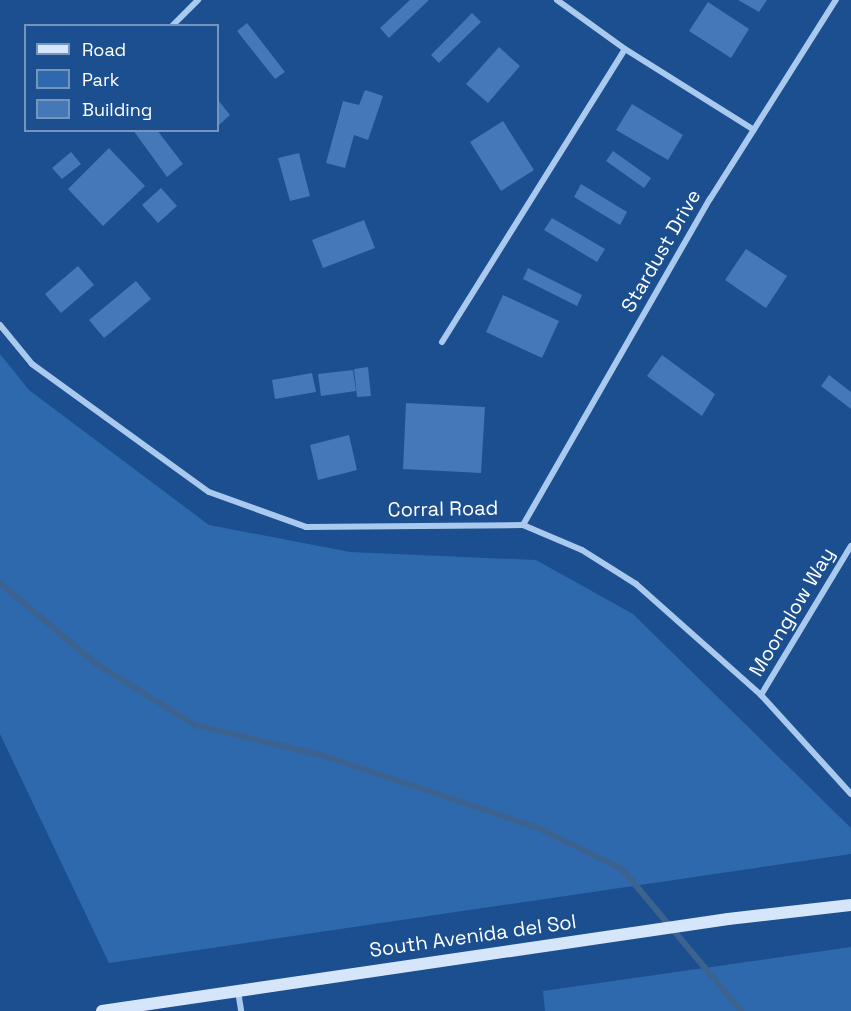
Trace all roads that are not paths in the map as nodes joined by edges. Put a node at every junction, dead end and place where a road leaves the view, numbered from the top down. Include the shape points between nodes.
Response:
1 (198, 0) edge
2 (557, 0) edge
3 (836, 0) edge
4 (174, 24) edge
5 (625, 49) junction
6 (754, 130) junction
7 (0, 325) edge
8 (442, 342) dead end
9 (523, 525) junction
10 (851, 546) edge
11 (760, 695) junction
12 (851, 794) edge
13 (851, 905) edge
14 (238, 990) junction
15 (102, 1011) edge
16 (241, 1011) edge

1 - 4 street
2 - 5 street
3 - 6 street, Stardust Drive
5 - 6 street
5 - 8 street
6 - 9 street, Stardust Drive
7 - 9 street, Corral Road via 33,364 209,492 306,527
9 - 11 street, Corral Road via 582,550 636,584
10 - 11 street, Moonglow Way
11 - 12 street, Corral Road
13 - 14 street, South Avenida del Sol via 728,919
14 - 15 street, South Avenida del Sol
14 - 16 street

